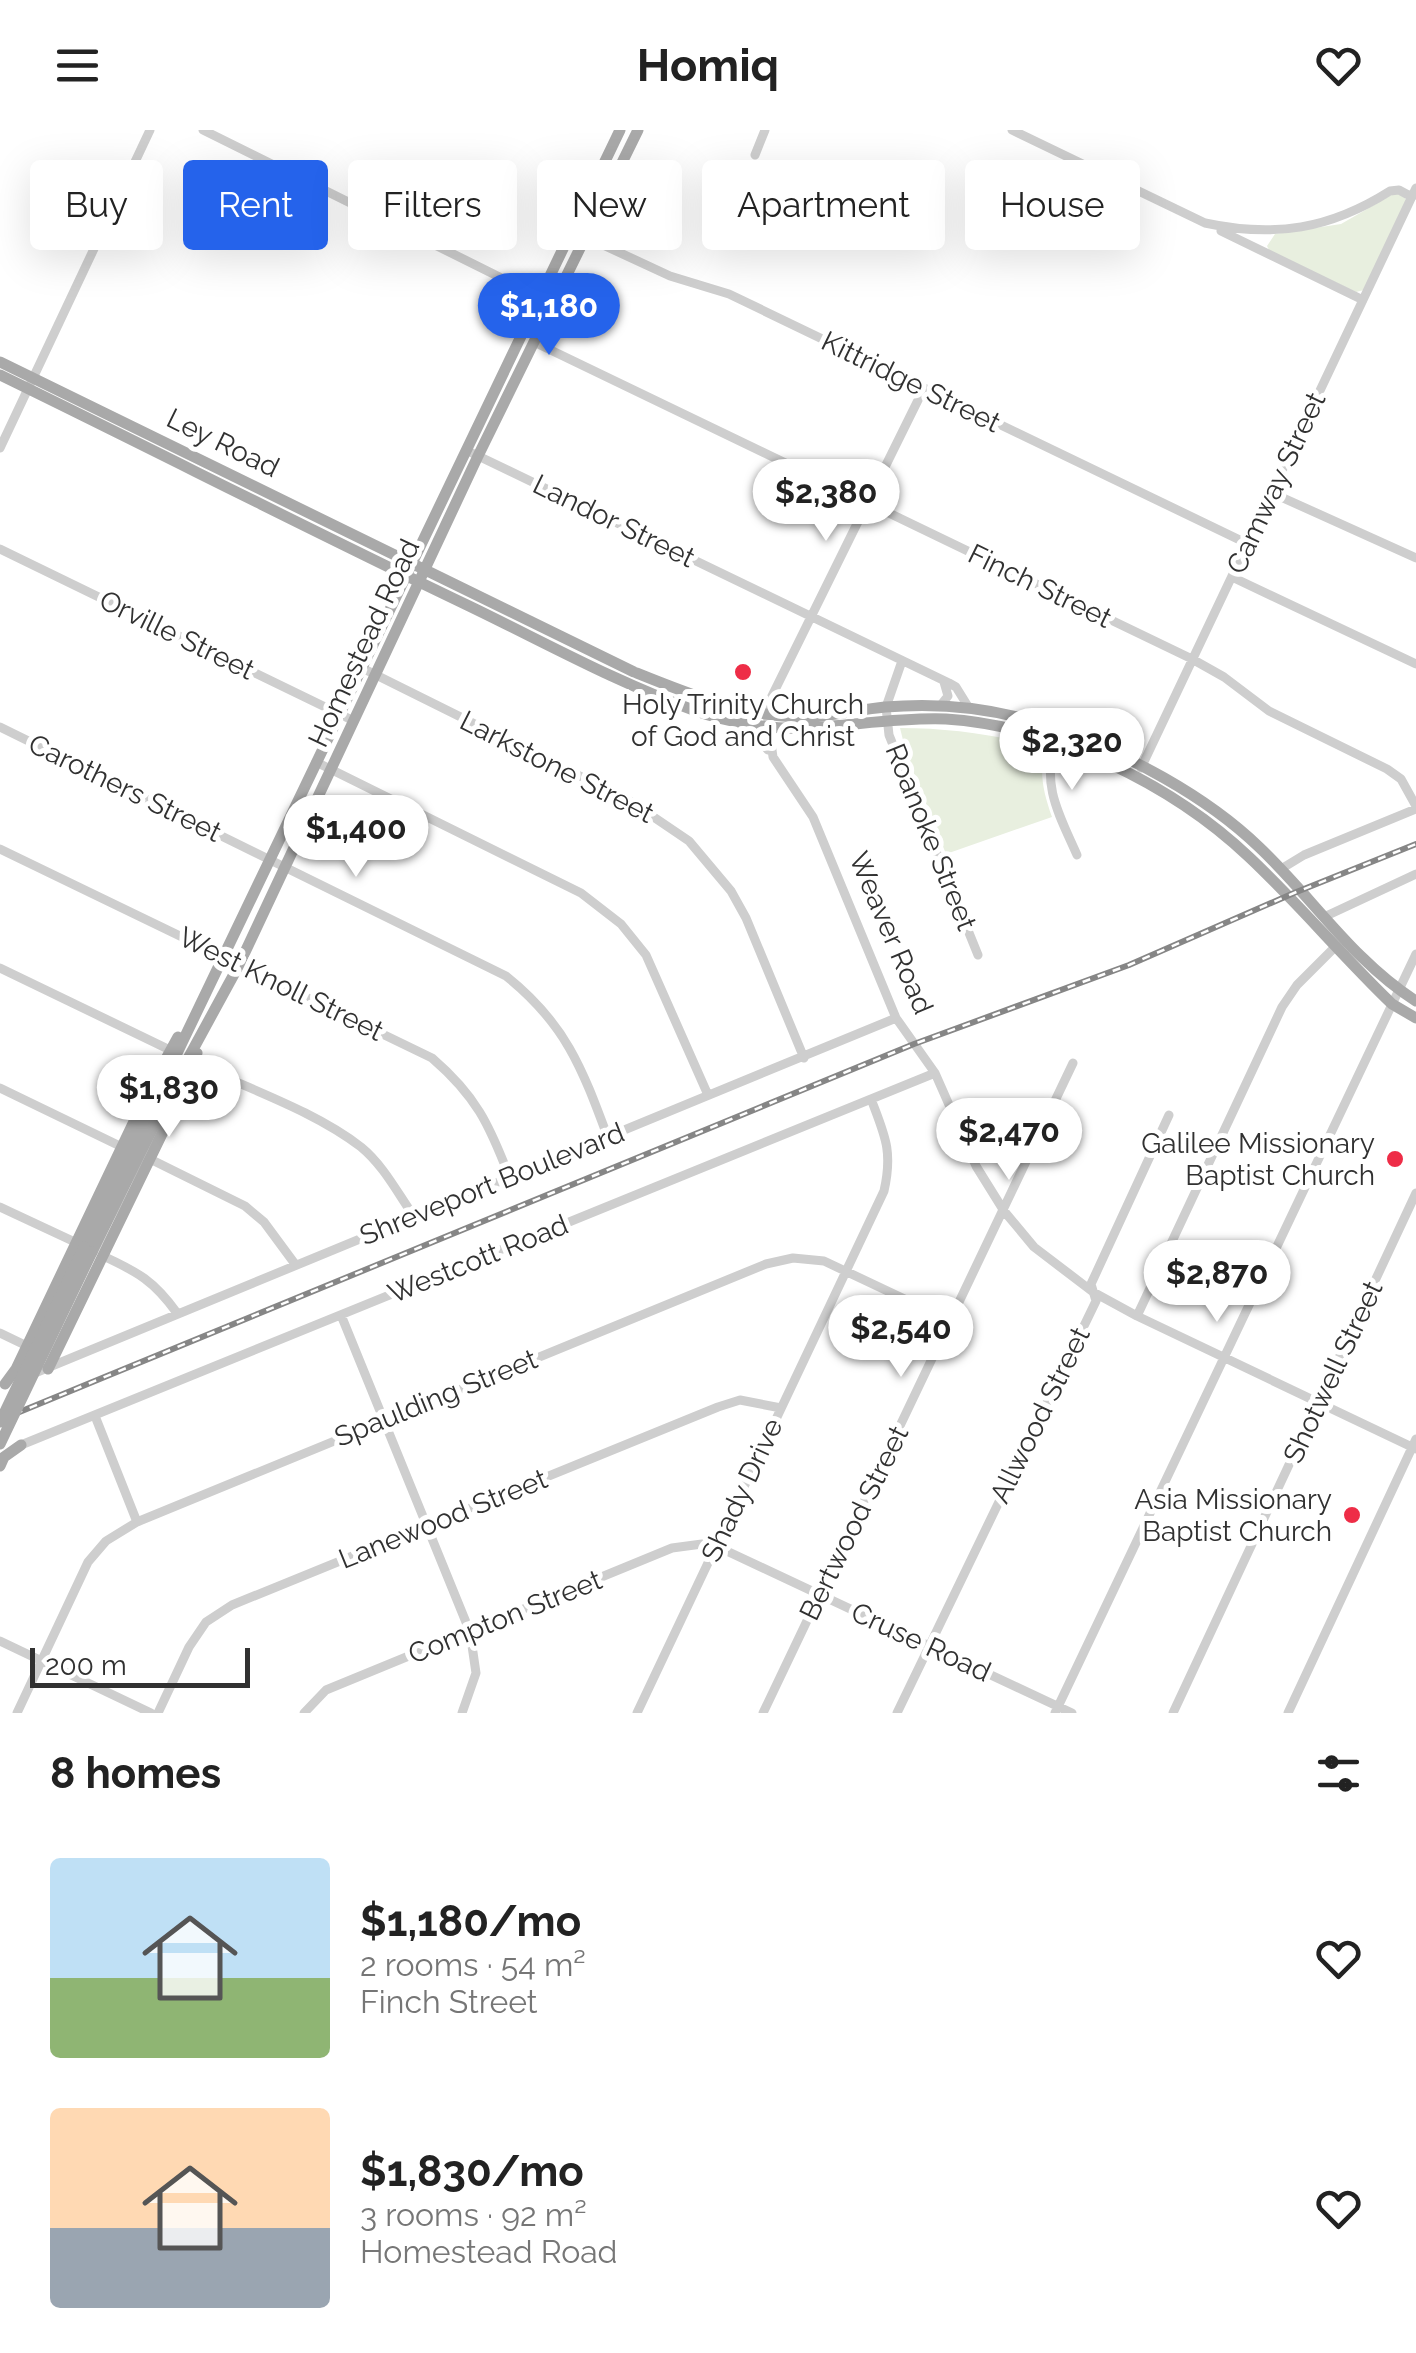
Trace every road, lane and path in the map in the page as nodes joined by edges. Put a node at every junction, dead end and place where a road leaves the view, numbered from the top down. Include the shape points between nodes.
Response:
1 (150, 130) edge
2 (203, 130) edge
3 (620, 130) edge
4 (638, 130) edge
5 (764, 130) edge
6 (1012, 130) edge
7 (755, 155) dead end
8 (606, 160) edge
9 (624, 160) edge
10 (1414, 192) edge
11 (1206, 223) junction
12 (1267, 231) junction
13 (564, 250) edge
14 (581, 250) edge
15 (613, 250) edge
16 (1263, 251) junction
17 (540, 297) junction
18 (1363, 300) junction
19 (556, 304) junction
20 (534, 342) junction
21 (0, 362) edge
22 (0, 375) edge
23 (31, 383) junction
24 (924, 388) junction
25 (0, 448) edge
26 (472, 453) junction
27 (1270, 492) junction
28 (272, 502) junction
29 (868, 503) junction
30 (1246, 543) junction
31 (0, 549) edge
32 (1416, 558) edge
33 (412, 563) junction
34 (425, 569) junction
35 (406, 576) junction
36 (1232, 577) junction
37 (419, 582) junction
38 (812, 617) junction
39 (1192, 660) junction
40 (902, 661) junction
41 (603, 664) junction
42 (1416, 664) edge
43 (362, 668) junction
44 (375, 675) junction
45 (944, 682) junction
46 (940, 706) junction
47 (886, 707) junction
48 (969, 708) junction
49 (340, 714) junction
50 (729, 719) junction
51 (767, 719) junction
52 (354, 721) junction
53 (887, 721) junction
54 (0, 726) edge
55 (1056, 735) junction
56 (773, 756) junction
57 (316, 762) junction
58 (332, 772) junction
59 (1139, 772) junction
60 (1416, 807) edge
61 (0, 849) edge
62 (1076, 856) dead end
63 (269, 859) junction
64 (286, 868) junction
65 (1281, 869) junction
66 (1416, 874) edge
67 (1324, 917) junction
68 (1334, 948) junction
69 (1416, 954) edge
70 (978, 955) dead end
71 (222, 956) junction
72 (239, 965) junction
73 (0, 968) edge
74 (1398, 990) junction
75 (1416, 1001) edge
76 (199, 1004) junction
77 (1392, 1004) junction
78 (212, 1012) junction
79 (896, 1018) junction
80 (1416, 1018) edge
81 (170, 1050) junction
82 (804, 1058) junction
83 (194, 1062) junction
84 (1074, 1063) dead end
85 (935, 1074) junction
86 (0, 1088) edge
87 (708, 1095) junction
88 (871, 1099) junction
89 (1169, 1115) dead end
90 (608, 1138) junction
91 (122, 1147) junction
92 (150, 1159) junction
93 (509, 1176) junction
94 (1416, 1193) edge
95 (0, 1206) edge
96 (1004, 1211) junction
97 (413, 1215) junction
98 (89, 1250) junction
99 (295, 1264) junction
100 (847, 1270) junction
101 (1093, 1292) junction
102 (177, 1313) junction
103 (341, 1314) junction
104 (1137, 1316) junction
105 (951, 1321) junction
106 (0, 1333) edge
107 (66, 1333) junction
108 (26, 1346) junction
109 (88, 1350) junction
110 (1223, 1358) junction
111 (48, 1369) junction
112 (18, 1374) junction
113 (2, 1385) edge
114 (1318, 1403) junction
115 (781, 1408) junction
116 (95, 1416) junction
117 (384, 1420) junction
118 (0, 1422) edge
119 (21, 1445) joint
120 (1415, 1445) edge
121 (1, 1452) edge
122 (136, 1522) junction
123 (427, 1526) junction
124 (716, 1546) junction
125 (820, 1594) junction
126 (470, 1632) junction
127 (0, 1641) edge
128 (929, 1646) junction
129 (41, 1661) junction
130 (1057, 1710) edge
131 (16, 1713) edge
132 (154, 1713) edge
133 (304, 1713) edge
134 (462, 1713) edge
135 (637, 1713) edge
136 (763, 1713) edge
137 (897, 1713) edge
138 (1072, 1713) edge
139 (1173, 1713) edge
140 (1288, 1713) edge

1 - 23 street
2 - 17 street
3 - 8 main road, Homestead Road
4 - 9 main road, Homestead Road
5 - 7 street
6 - 11 street
10 - 12 street via 1390,191 1336,220
10 - 18 street, Camway Street
11 - 12 street
11 - 16 street
12 - 16 street
13 - 17 main road, Homestead Road
14 - 19 main road, Homestead Road
15 - 24 street, Kittridge Street via 729,294
16 - 18 street
17 - 19 street
17 - 26 main road, Homestead Road
18 - 27 street, Camway Street
19 - 20 main road, Homestead Road
20 - 26 main road, Homestead Road
20 - 29 street, Finch Street
21 - 23 main road, Ley Road
22 - 23 main road, Ley Road
23 - 25 street
23 - 28 main road, Ley Road
24 - 29 street
24 - 30 street, Kittridge Street
26 - 33 main road, Homestead Road
26 - 34 main road, Homestead Road
26 - 38 street, Landor Street
27 - 30 street, Camway Street
27 - 32 street
28 - 33 main road, Ley Road
28 - 35 main road, Ley Road
29 - 38 street
29 - 39 street, Finch Street
30 - 36 street, Camway Street
31 - 49 street, Orville Street
33 - 34 main road, Ley Road
33 - 35 main road, Homestead Road
34 - 37 main road, Homestead Road
34 - 41 main road
35 - 37 main road, Ley Road
35 - 43 main road, Homestead Road
36 - 39 street, Camway Street
36 - 42 street
37 - 41 main road
37 - 44 main road, Homestead Road
38 - 40 street, Landor Street
38 - 51 street
39 - 59 street, Camway Street
39 - 60 street, Finch Street via 1292,724 1387,769 1402,779
40 - 45 street, Landor Street
40 - 47 street, Roanoke Street
41 - 50 main road via 695,710
41 - 51 main road
43 - 44 street, Larkstone Street
43 - 49 main road, Homestead Road
44 - 52 main road, Homestead Road
44 - 82 street, Larkstone Street via 630,800 689,841 746,918
45 - 46 street via 948,696
45 - 48 street, Landor Street via 956,687
46 - 47 main road
46 - 48 main road
47 - 51 main road
47 - 53 street, Roanoke Street
48 - 55 main road via 1005,713
49 - 52 street, Orville Street
49 - 57 main road, Homestead Road
50 - 51 main road
50 - 56 street
51 - 53 main road via 800,729
51 - 56 street, Weaver Road
52 - 58 main road, Homestead Road
53 - 55 main road via 952,720
53 - 70 street, Roanoke Street
54 - 63 street, Carothers Street
55 - 59 main road
55 - 62 street via 1049,790
56 - 79 street, Weaver Road via 813,816
57 - 58 street
57 - 63 main road, Homestead Road
58 - 64 main road, Homestead Road
58 - 87 street via 581,893 621,924 646,955
59 - 65 main road via 1211,808
59 - 68 main road via 1249,856
60 - 65 street
61 - 71 street, West Knoll Street
63 - 64 street, Carothers Street
63 - 71 main road, Homestead Road
64 - 72 main road, Homestead Road
64 - 90 street, Carothers Street via 483,962 532,997 560,1030
65 - 67 main road
66 - 67 street
67 - 74 main road
68 - 77 main road
68 - 104 street via 1282,1007
69 - 74 street
71 - 72 street, West Knoll Street
71 - 76 main road, Homestead Road
72 - 78 main road, Homestead Road
72 - 93 street, West Knoll Street via 432,1058 472,1096
73 - 81 street
74 - 75 main road
74 - 77 street
76 - 81 main road
76 - 98 main road, Homestead Road
77 - 80 main road
77 - 110 street
78 - 83 main road
78 - 98 main road, Homestead Road
79 - 82 street, Shreveport Boulevard
79 - 85 street, Weaver Road
81 - 91 main road
82 - 87 street, Shreveport Boulevard
83 - 92 main road
83 - 97 street via 362,1148
84 - 96 street, Bertwood Street
85 - 88 street, Westcott Road
85 - 96 street, Weaver Road
86 - 91 street
87 - 90 street, Shreveport Boulevard
88 - 100 street, Shady Drive via 890,1166
88 - 103 street, Westcott Road
89 - 101 street, Allwood Street
90 - 93 street, Shreveport Boulevard
91 - 98 main road
92 - 98 main road
92 - 99 street via 245,1206
93 - 97 street, Shreveport Boulevard
94 - 114 street, Shotwell Street
95 - 98 street
96 - 101 street, Weaver Road via 1034,1246
96 - 105 street, Bertwood Street
97 - 99 street, Shreveport Boulevard
98 - 102 street via 144,1275
98 - 107 main road
98 - 108 main road
98 - 118 main road, Homestead Road, bridge
98 - 121 main road, Homestead Road, bridge
99 - 102 street, Shreveport Boulevard
100 - 105 street, Spaulding Street
100 - 115 street, Shady Drive
100 - 117 street, Spaulding Street via 793,1258 766,1264
101 - 104 street, Weaver Road
101 - 128 street, Allwood Street via 1096,1301
102 - 109 street, Shreveport Boulevard
103 - 116 street, Westcott Road
103 - 117 street
104 - 110 street, Weaver Road
105 - 125 street, Bertwood Street
106 - 108 street
107 - 109 street via 71,1344
107 - 111 main road
108 - 112 main road
109 - 111 street, Shreveport Boulevard
110 - 114 street, Weaver Road
110 - 130 street
111 - 112 street, Shreveport Boulevard
112 - 113 main road
114 - 120 street, Weaver Road
114 - 139 street, Shotwell Street
115 - 123 street, Lanewood Street via 740,1400
115 - 124 street, Shady Drive
116 - 119 street, Westcott Road
116 - 122 street
117 - 122 street, Spaulding Street
117 - 123 street
119 - 121 main road
120 - 140 street
122 - 129 street, Spaulding Street via 106,1540 88,1562
123 - 126 street
123 - 132 street, Lanewood Street via 232,1605 206,1622
124 - 125 street, Cruse Road
124 - 126 street, Compton Street via 672,1548
124 - 135 street, Shady Drive
125 - 128 street, Cruse Road
125 - 136 street, Bertwood Street
126 - 133 street, Compton Street via 326,1690
126 - 134 street via 476,1673
127 - 129 street
128 - 130 street, Cruse Road
128 - 137 street, Allwood Street
129 - 131 street, Spaulding Street
129 - 132 street
130 - 138 street, Cruse Road

